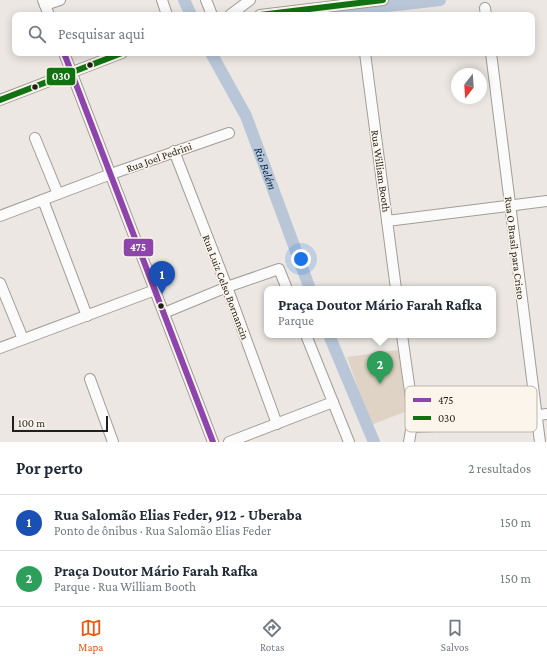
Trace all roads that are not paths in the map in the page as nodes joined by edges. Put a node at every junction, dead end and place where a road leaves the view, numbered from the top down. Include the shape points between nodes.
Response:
1 (60, 0) edge
2 (162, 0) edge
3 (206, 0) edge
4 (250, 0) edge
5 (383, 0) edge
6 (362, 1) edge
7 (45, 7) edge
8 (166, 12) edge
9 (211, 12) edge
10 (234, 12) edge
11 (282, 12) edge
12 (65, 56) edge
13 (114, 56) edge
14 (365, 56) edge
15 (491, 56) edge
16 (72, 72) junction
17 (0, 100) edge
18 (229, 132) dead end
19 (35, 138) dead end
20 (174, 151) junction
21 (111, 174) junction
22 (58, 194) junction
23 (43, 200) junction
24 (547, 201) edge
25 (510, 205) junction
26 (0, 216) edge
27 (387, 221) junction
28 (0, 283) edge
29 (286, 286) edge
30 (396, 286) edge
31 (227, 287) junction
32 (155, 290) junction
33 (164, 313) junction
34 (87, 316) junction
35 (307, 338) edge
36 (402, 338) edge
37 (23, 339) junction
38 (0, 348) edge
39 (90, 379) dead end
40 (409, 386) edge
41 (333, 402) junction
42 (542, 415) edge
43 (276, 424) junction
44 (411, 432) edge
45 (113, 442) edge
46 (213, 442) edge
47 (229, 442) edge
48 (349, 442) edge
49 (409, 442) edge
50 (540, 442) edge

1 - 7 street
2 - 8 street
3 - 9 street
4 - 10 street
5 - 6 street
6 - 11 street
12 - 16 street
13 - 16 street
14 - 27 street, Rua William Booth
15 - 25 street, Rua O Brasil para Cristo
16 - 17 street
16 - 21 street
18 - 20 street, Rua Joel Pedrini
19 - 22 street
20 - 21 street, Rua Joel Pedrini
20 - 31 street, Rua Luiz Celso Bornancin
21 - 22 street, Rua Joel Pedrini
21 - 32 street
22 - 23 street, Rua Joel Pedrini
23 - 26 street, Rua Joel Pedrini
23 - 34 street
24 - 25 street
25 - 27 street
25 - 42 street, Rua O Brasil para Cristo
27 - 30 street, Rua William Booth
28 - 37 street
29 - 31 street via 279,269
31 - 33 street
31 - 43 street, Rua Luiz Celso Bornancin
32 - 33 street
32 - 34 street
33 - 46 street
34 - 37 street
35 - 41 street
36 - 40 street
37 - 38 street
39 - 45 street
41 - 43 street
41 - 48 street
42 - 50 street, Rua O Brasil para Cristo
43 - 47 street
44 - 49 street

